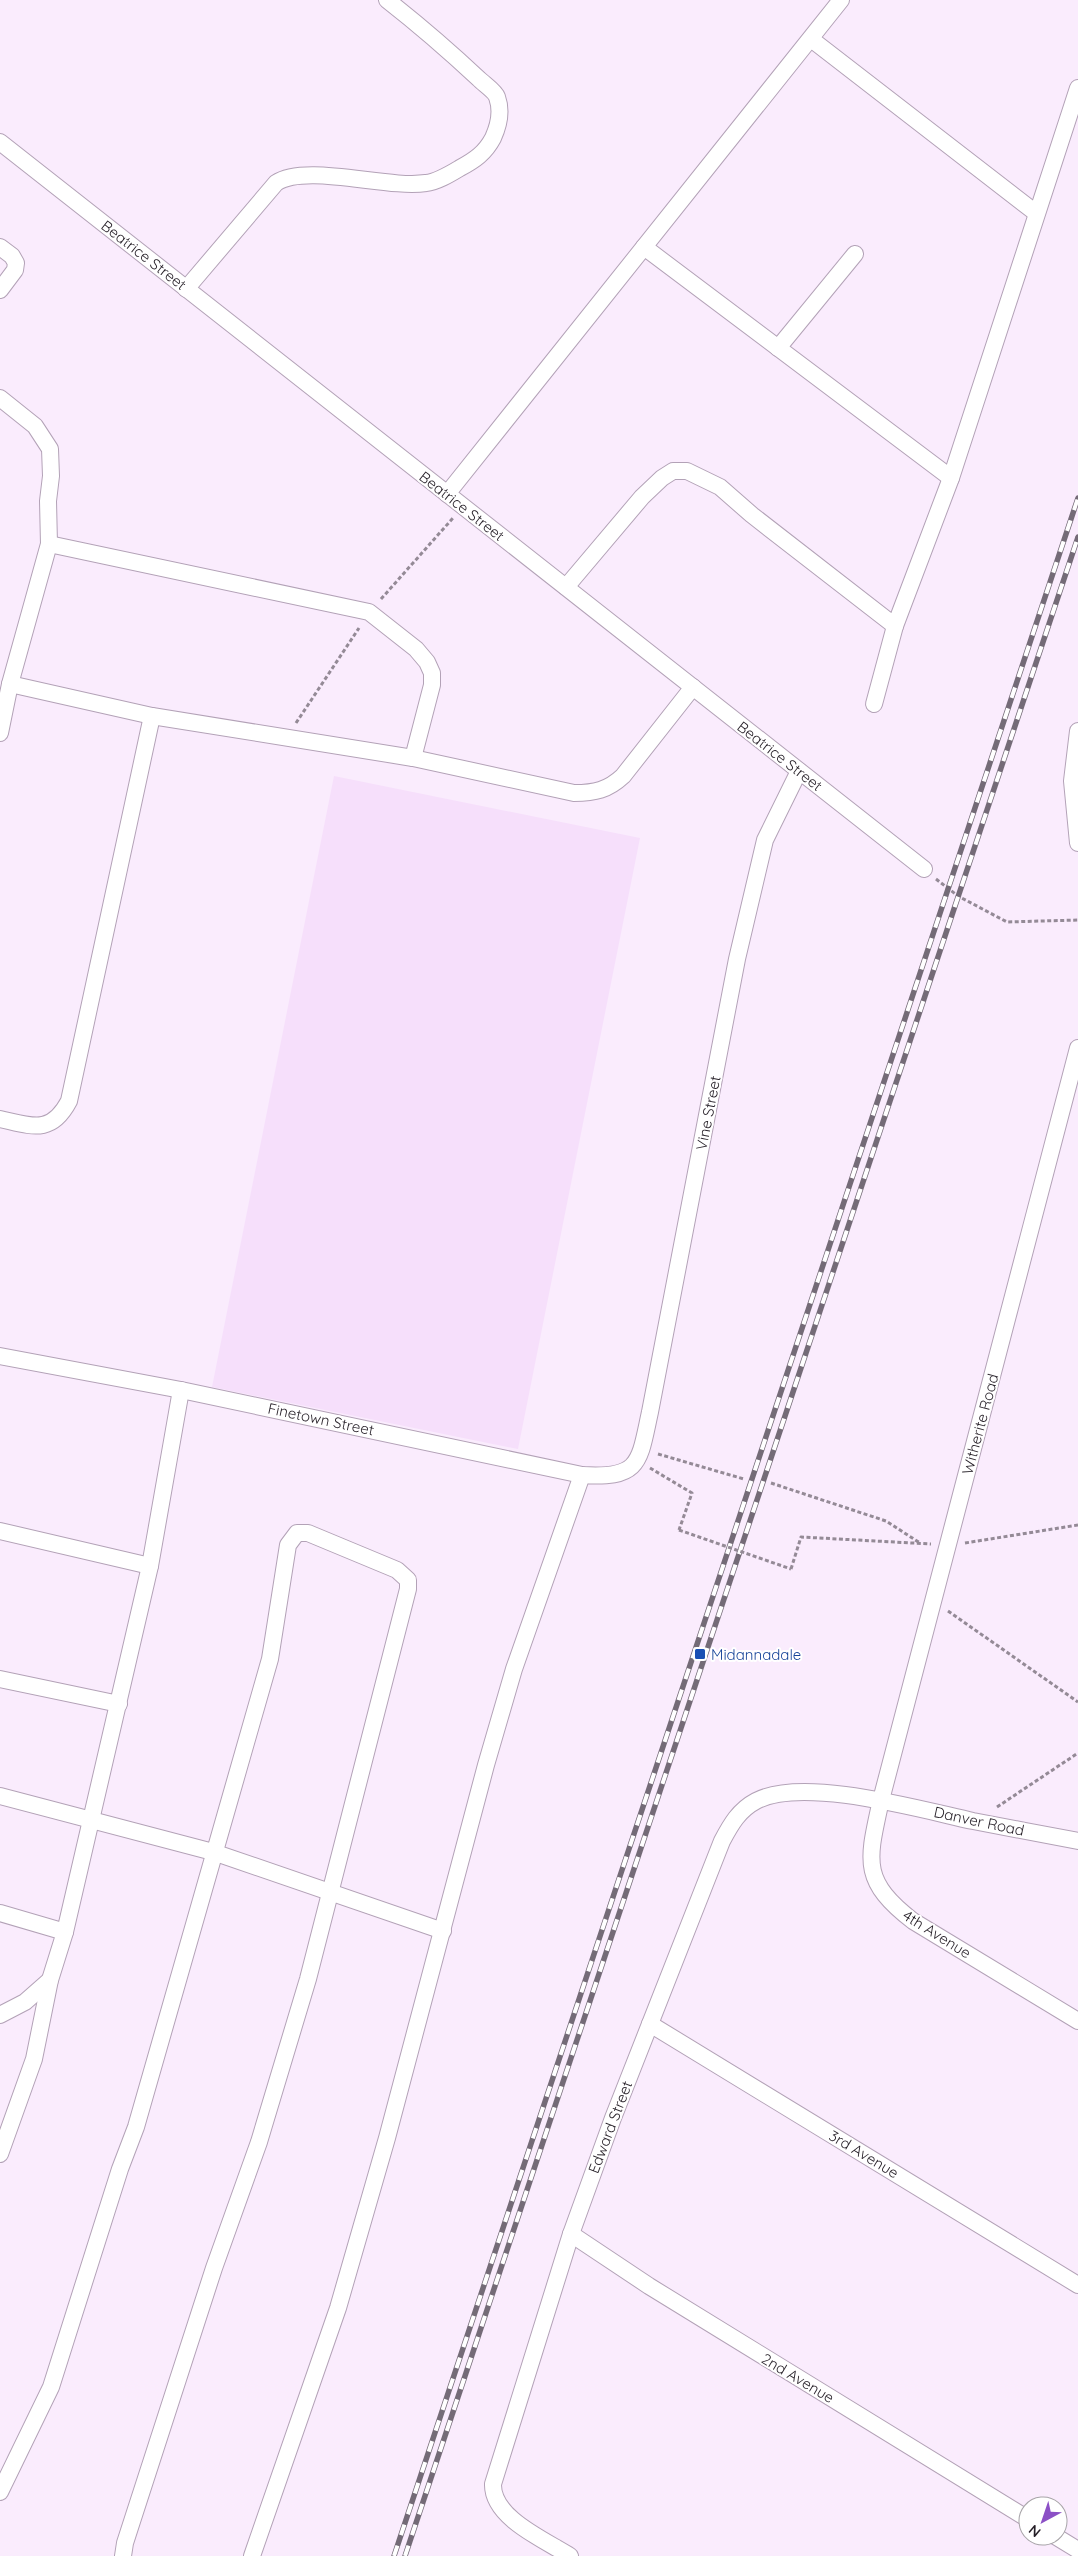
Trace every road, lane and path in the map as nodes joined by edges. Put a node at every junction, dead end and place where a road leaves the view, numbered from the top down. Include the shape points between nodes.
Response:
1 (387, 0) edge
2 (842, 0) edge
3 (811, 39) junction
4 (1078, 88) edge
5 (0, 142) edge
6 (1036, 214) junction
7 (0, 247) edge
8 (644, 247) junction
9 (855, 254) dead end
10 (186, 289) junction
11 (0, 290) edge
12 (778, 348) junction
13 (0, 398) edge
14 (951, 478) junction
15 (447, 494) junction
16 (49, 544) junction
17 (566, 587) junction
18 (895, 626) junction
19 (10, 684) junction
20 (693, 687) junction
21 (874, 704) dead end
22 (152, 716) junction
23 (1078, 731) edge
24 (0, 733) edge
25 (413, 758) junction
26 (799, 771) junction
27 (1078, 843) edge
28 (924, 869) joint
29 (1078, 920) edge
30 (1078, 1048) edge
31 (0, 1118) edge
32 (0, 1356) edge
33 (181, 1390) junction
34 (640, 1455) junction
35 (582, 1475) junction
36 (744, 1480) dead end
37 (771, 1483) dead end
38 (1078, 1526) edge
39 (0, 1531) edge
40 (921, 1544) junction
41 (948, 1545) junction
42 (150, 1566) junction
43 (934, 1600) junction
44 (0, 1678) edge
45 (1078, 1702) edge
46 (119, 1704) junction
47 (1078, 1753) edge
48 (0, 1796) edge
49 (880, 1800) junction
50 (89, 1820) junction
51 (976, 1822) junction
52 (1078, 1841) edge
53 (213, 1852) junction
54 (329, 1894) junction
55 (0, 1914) edge
56 (442, 1931) junction
57 (65, 1932) junction
58 (50, 1980) junction
59 (0, 2015) edge
60 (1078, 2021) edge
61 (650, 2024) junction
62 (0, 2154) edge
63 (570, 2234) junction
64 (1078, 2285) edge
65 (0, 2492) edge
66 (1018, 2513) edge
67 (123, 2556) edge
68 (252, 2556) edge
69 (570, 2556) edge

1 - 10 street via 444,45 497,96 498,122 488,148 477,158 427,183 325,176 282,179
2 - 3 street
3 - 6 street
3 - 8 street
4 - 6 street
5 - 10 street, Beatrice Street
6 - 14 street
7 - 11 street via 16,263
8 - 12 street
8 - 15 street
9 - 12 street
10 - 15 street, Beatrice Street
12 - 14 street
13 - 16 street via 35,426 50,449
14 - 18 street
15 - 17 street, Beatrice Street
16 - 19 street
16 - 25 street via 369,612 416,649 432,673 432,685
17 - 18 street via 642,497 673,471 687,471 720,488
17 - 20 street, Beatrice Street
18 - 21 street
19 - 22 street
19 - 24 street
20 - 25 street via 623,776 612,787 594,793 574,792
20 - 26 street, Beatrice Street
22 - 25 street
22 - 31 street via 69,1101 57,1118 37,1127
23 - 27 street via 1072,781
26 - 28 street, Beatrice Street
26 - 34 street, Vine Street via 765,840 737,959
28 - 29 path via 948,890 1007,922
30 - 41 street, Witherite Road
32 - 33 street, Finetown Street
33 - 35 street, Finetown Street
33 - 42 street
34 - 35 street, Finetown Street via 628,1471 609,1476
34 - 36 path
34 - 40 path, bridge via 692,1493 680,1530 791,1569 800,1537
35 - 56 street via 514,1669
37 - 40 path via 886,1521
38 - 41 path
39 - 42 street
40 - 41 path
41 - 43 street, Witherite Road
42 - 46 street
43 - 45 path
43 - 49 street, Witherite Road
44 - 46 street
46 - 50 street
47 - 51 path
48 - 50 street
49 - 51 street, Danver Road
49 - 60 street, 4th Avenue via 870,1863 872,1875 886,1897 913,1920
49 - 61 street, Edward Street via 785,1793 757,1800 737,1815 722,1841
50 - 53 street
50 - 57 street
51 - 52 street, Danver Road
53 - 54 street
53 - 54 street via 270,1659 288,1546 297,1533 308,1533 397,1570 408,1580 397,1638 354,1790
53 - 65 street via 152,2076 51,2386
54 - 56 street
54 - 67 street via 308,1979 258,2142 214,2268
55 - 57 street
56 - 68 street via 388,2138 338,2308
57 - 58 street
58 - 59 street via 26,2002
58 - 62 street via 34,2059
61 - 63 street, Edward Street
61 - 64 street, 3rd Avenue
63 - 66 street, 2nd Avenue
63 - 69 street, Edward Street via 492,2491 500,2508 508,2515

